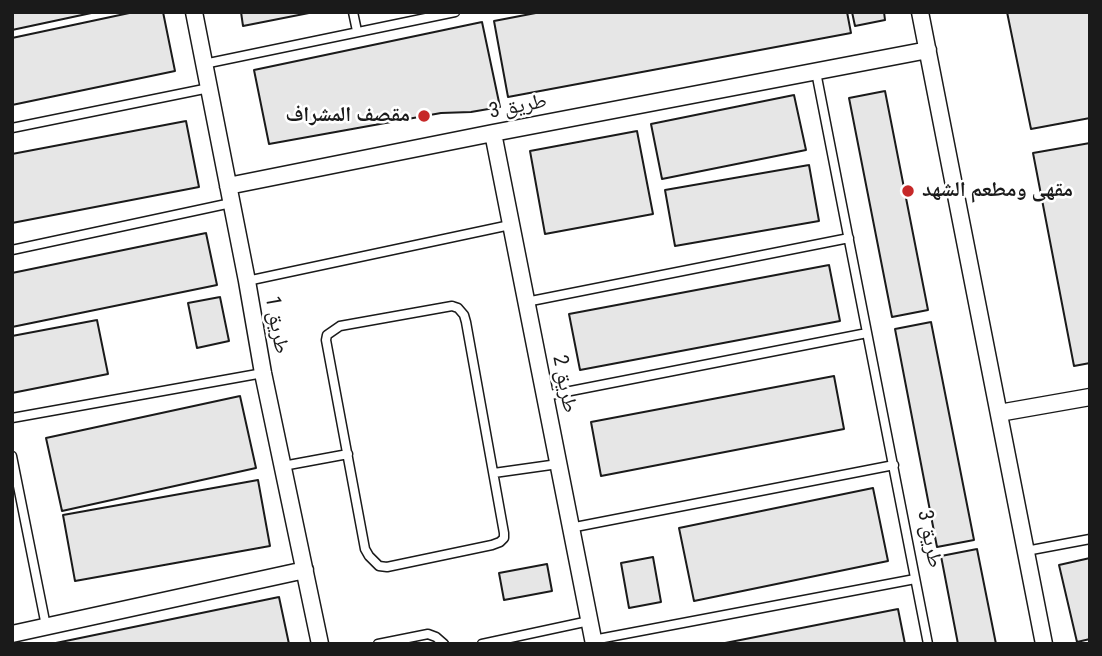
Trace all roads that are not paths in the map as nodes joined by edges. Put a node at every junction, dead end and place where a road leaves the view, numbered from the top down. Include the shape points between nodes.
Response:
1 (194, 12) edge
2 (353, 12) edge
3 (455, 12) edge
4 (920, 12) edge
5 (357, 31) junction
6 (928, 50) junction
7 (204, 64) junction
8 (816, 72) junction
9 (209, 88) junction
10 (12, 128) edge
11 (493, 133) junction
12 (228, 186) junction
13 (231, 203) junction
14 (510, 225) junction
15 (849, 238) junction
16 (12, 250) edge
17 (247, 281) junction
18 (526, 302) junction
19 (867, 333) junction
20 (263, 373) junction
21 (545, 396) junction
22 (1090, 397) edge
23 (999, 413) junction
24 (12, 418) edge
25 (348, 454) junction
26 (12, 456) edge
27 (558, 464) junction
28 (894, 465) junction
29 (283, 466) junction
30 (494, 473) junction
31 (570, 528) junction
32 (1090, 539) edge
33 (1026, 551) junction
34 (305, 570) junction
35 (915, 579) junction
36 (589, 621) junction
37 (46, 626) junction
38 (12, 634) edge
39 (594, 642) edge
40 (320, 644) edge
41 (378, 644) edge
42 (444, 644) edge
43 (482, 644) edge
44 (928, 644) edge
45 (1044, 644) edge

1 - 7 street, طريق 1
2 - 5 lane
3 - 5 lane
4 - 6 street
5 - 7 lane
6 - 8 street, طريق 3
6 - 23 street
7 - 9 street, طريق 1
8 - 11 street, طريق 3
8 - 15 lane, طريق 3
9 - 10 lane
9 - 12 street, طريق 1
11 - 12 street, طريق 3
11 - 14 street, طريق 2
12 - 13 street, طريق 1
13 - 16 lane
13 - 17 street, طريق 1
14 - 17 lane
14 - 18 street, طريق 2
15 - 18 lane
15 - 19 lane, طريق 3
17 - 20 street, طريق 1
18 - 21 street, طريق 2
19 - 21 lane
19 - 28 lane, طريق 3
20 - 24 lane
20 - 29 street, طريق 1
21 - 27 street, طريق 2
22 - 23 street
23 - 33 street
25 - 29 lane
25 - 30 lane via 365,548 379,566 500,542 504,533
25 - 30 lane via 327,335 340,326 452,306 464,314
26 - 37 lane
27 - 30 lane
27 - 31 street, طريق 2
28 - 31 lane
28 - 35 lane, طريق 3
29 - 34 street, طريق 1
31 - 36 street, طريق 2
32 - 33 lane
33 - 45 street
34 - 37 street
34 - 40 street, طريق 1
35 - 39 lane
35 - 44 lane, طريق 3
36 - 39 street, طريق 2
36 - 43 lane
37 - 38 street
41 - 42 lane via 428,634

